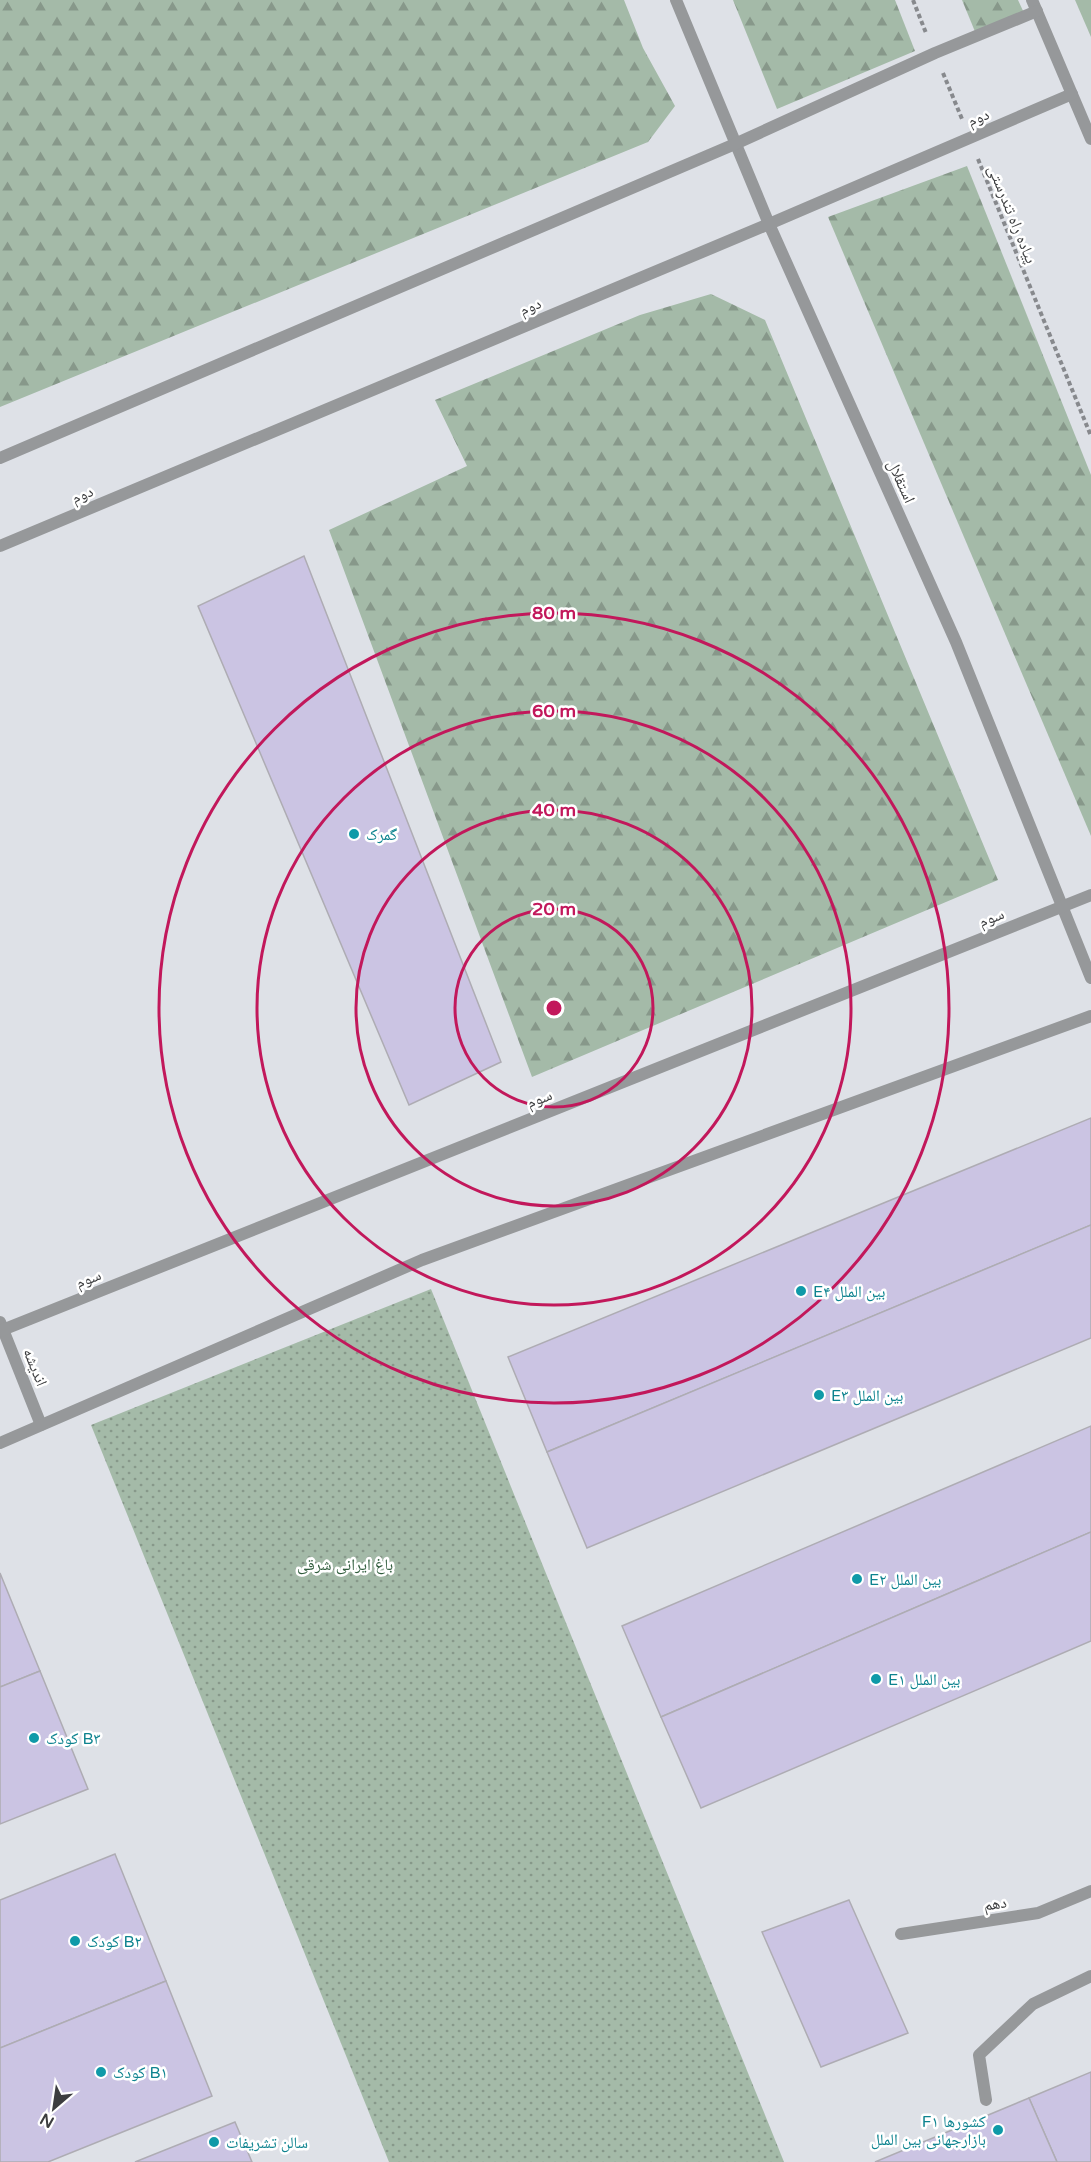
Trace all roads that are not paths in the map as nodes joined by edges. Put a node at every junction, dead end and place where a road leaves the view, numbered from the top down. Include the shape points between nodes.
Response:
1 (676, 0) edge
2 (1034, 5) edge
3 (1072, 94) junction
4 (1091, 139) edge
5 (735, 144) junction
6 (769, 224) junction
7 (0, 458) edge
8 (0, 546) edge
9 (1091, 895) edge
10 (1062, 906) junction
11 (1091, 978) edge
12 (1091, 1016) edge
13 (1, 1328) edge
14 (41, 1425) junction
15 (0, 1443) edge
16 (1091, 1891) edge
17 (901, 1934) dead end
18 (1091, 1976) edge
19 (986, 2100) dead end

1 - 5 lane, استقلال
2 - 3 lane
2 - 5 lane
3 - 4 lane
3 - 6 lane, دوم
5 - 6 lane, استقلال
5 - 7 lane
6 - 8 lane, دوم
6 - 10 lane, استقلال via 956,642
9 - 10 lane, سوم
10 - 11 lane, استقلال
10 - 13 lane, سوم
12 - 14 lane via 422,1260
13 - 14 lane, اندیشه
14 - 15 lane
16 - 17 lane, دهم via 1038,1913
18 - 19 lane via 1033,2004 979,2055

